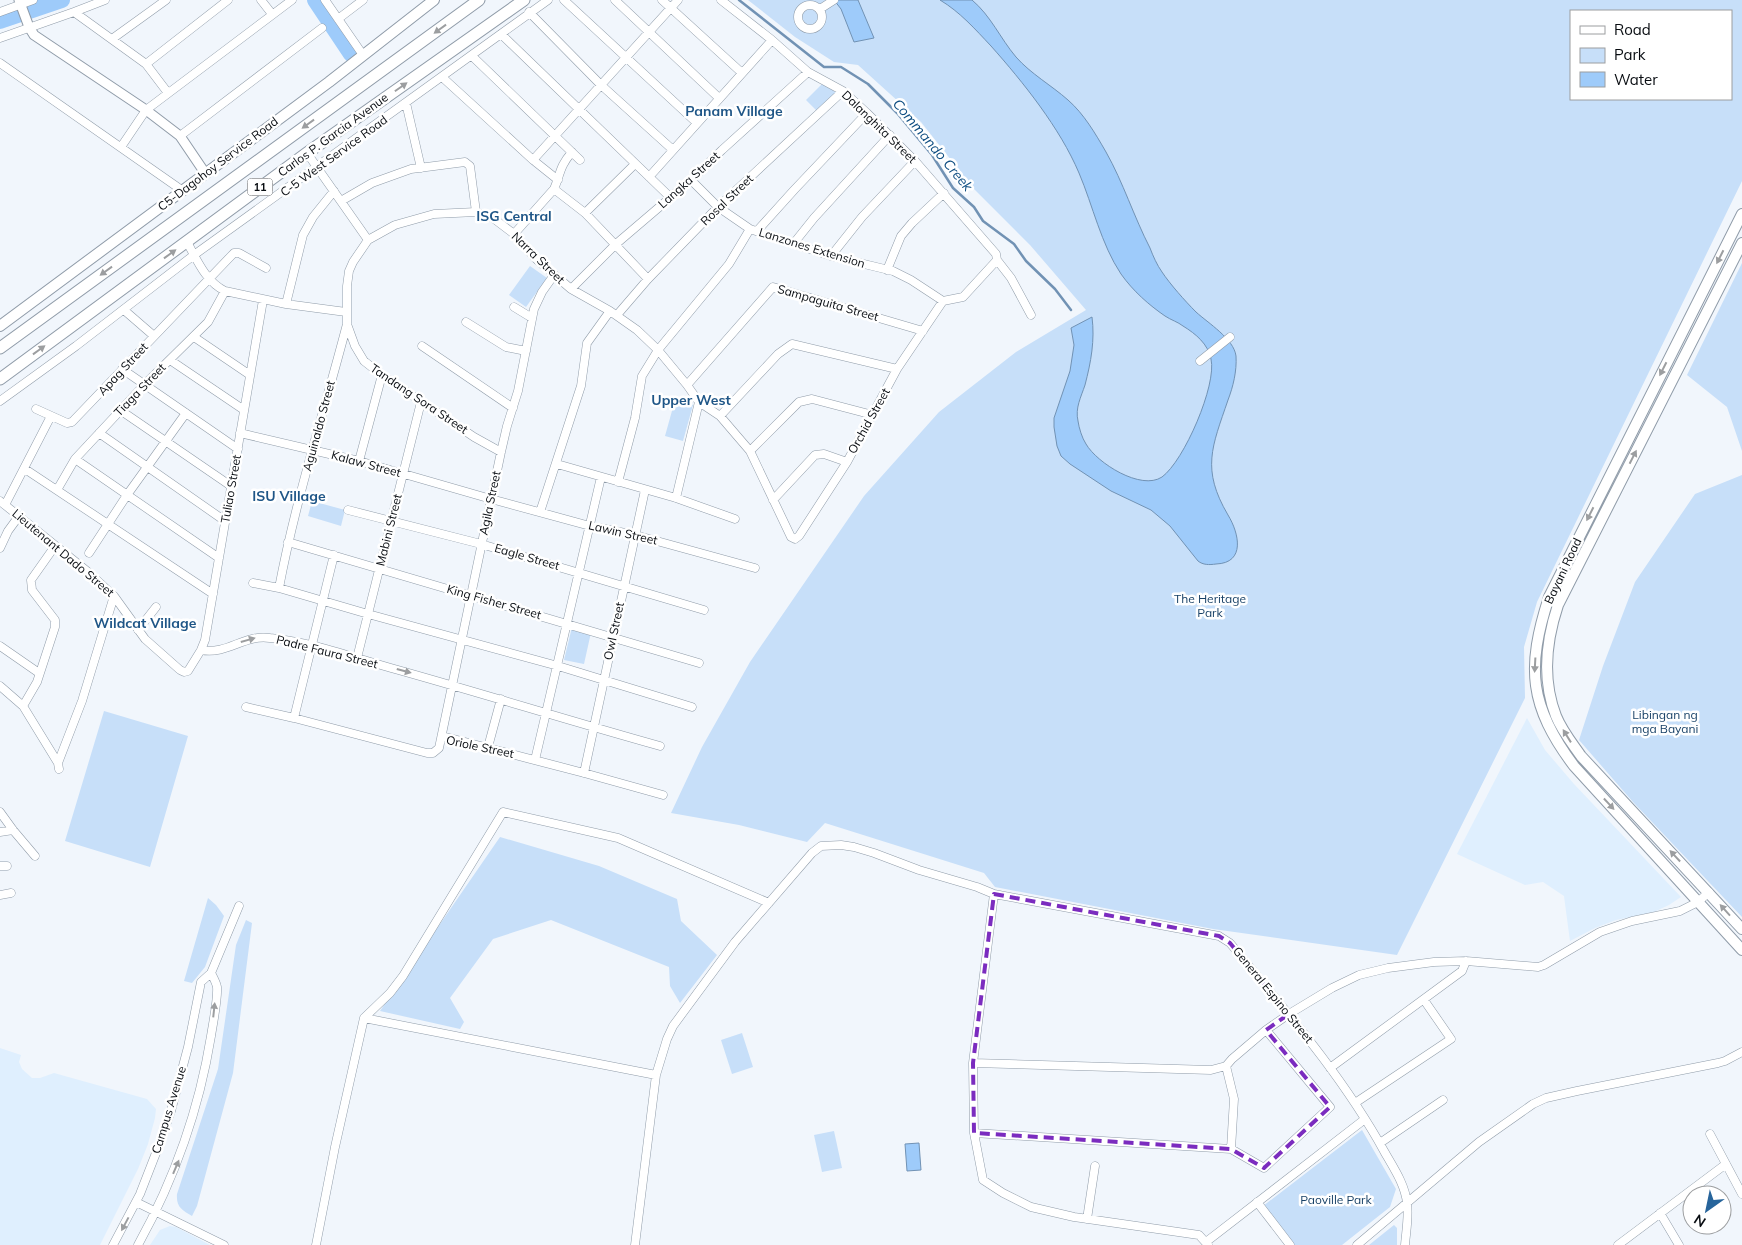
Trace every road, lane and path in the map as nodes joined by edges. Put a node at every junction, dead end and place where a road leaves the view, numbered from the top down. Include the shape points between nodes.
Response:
1 (33, 0) edge
2 (105, 0) edge
3 (166, 0) edge
4 (228, 0) edge
5 (261, 0) edge
6 (292, 0) edge
7 (325, 0) edge
8 (363, 0) edge
9 (434, 0) edge
10 (479, 0) edge
11 (524, 0) edge
12 (548, 0) edge
13 (564, 0) edge
14 (615, 0) edge
15 (662, 0) edge
16 (678, 0) edge
17 (721, 0) edge
18 (834, 0) edge
19 (19, 3) edge
20 (670, 8) junction
21 (822, 8) dead end
22 (0, 12) edge
23 (74, 12) junction
24 (529, 12) junction
25 (272, 14) junction
26 (338, 19) junction
27 (27, 24) junction
28 (322, 28) dead end
29 (649, 32) junction
30 (500, 34) junction
31 (0, 38) edge
32 (112, 39) junction
33 (772, 40) junction
34 (364, 55) junction
35 (472, 56) junction
36 (626, 58) junction
37 (0, 63) edge
38 (146, 64) junction
39 (808, 72) junction
40 (742, 73) junction
41 (442, 77) junction
42 (601, 85) junction
43 (843, 90) junction
44 (168, 93) junction
45 (719, 98) junction
46 (406, 103) junction
47 (146, 110) junction
48 (579, 110) junction
49 (867, 113) junction
50 (696, 123) junction
51 (890, 135) junction
52 (180, 136) junction
53 (555, 136) junction
54 (121, 147) junction
55 (673, 150) junction
56 (572, 152) junction
57 (307, 153) junction
58 (533, 160) junction
59 (580, 160) dead end
60 (916, 161) junction
61 (635, 164) junction
62 (317, 168) junction
63 (421, 168) junction
64 (205, 174) junction
65 (648, 177) junction
66 (558, 180) junction
67 (692, 180) junction
68 (554, 189) junction
69 (184, 191) junction
70 (334, 191) junction
71 (944, 193) junction
72 (670, 197) junction
73 (341, 201) junction
74 (718, 207) junction
75 (476, 212) junction
76 (585, 213) junction
77 (1742, 214) edge
78 (753, 230) junction
79 (514, 234) junction
80 (368, 240) junction
81 (187, 242) junction
82 (794, 243) junction
83 (1742, 243) edge
84 (616, 244) junction
85 (194, 256) junction
86 (831, 256) junction
87 (997, 257) junction
88 (266, 268) dead end
89 (887, 270) junction
90 (554, 275) junction
91 (208, 279) junction
92 (648, 279) junction
93 (571, 289) junction
94 (225, 291) junction
95 (263, 300) junction
96 (943, 301) junction
97 (286, 304) junction
98 (514, 307) dead end
99 (124, 310) junction
100 (346, 312) junction
101 (614, 313) junction
102 (1030, 315) dead end
103 (532, 318) junction
104 (466, 322) dead end
105 (347, 324) junction
106 (0, 326) edge
107 (923, 331) junction
108 (154, 336) junction
109 (194, 337) junction
110 (1230, 338) dead end
111 (422, 346) dead end
112 (0, 348) edge
113 (658, 350) junction
114 (526, 351) junction
115 (170, 360) junction
116 (1200, 361) dead end
117 (122, 369) junction
118 (897, 369) junction
119 (250, 375) junction
120 (382, 375) junction
121 (0, 379) edge
122 (145, 384) junction
123 (687, 385) junction
124 (0, 401) edge
125 (421, 402) junction
126 (699, 402) junction
127 (513, 408) junction
128 (36, 409) dead end
129 (120, 410) junction
130 (244, 410) junction
131 (186, 412) junction
132 (873, 415) junction
133 (51, 416) junction
134 (720, 416) junction
135 (99, 433) junction
136 (240, 433) junction
137 (165, 441) junction
138 (238, 449) junction
139 (311, 450) junction
140 (750, 451) junction
141 (501, 452) junction
142 (75, 459) junction
143 (360, 462) junction
144 (847, 462) junction
145 (557, 464) junction
146 (147, 467) junction
147 (25, 469) junction
148 (403, 474) junction
149 (601, 477) junction
150 (618, 482) junction
151 (231, 486) junction
152 (57, 490) junction
153 (645, 490) junction
154 (127, 495) junction
155 (676, 498) junction
156 (491, 499) junction
157 (773, 500) junction
158 (3, 503) edge
159 (348, 510) dead end
160 (540, 512) junction
161 (19, 516) junction
162 (735, 519) dead end
163 (225, 521) junction
164 (391, 521) junction
165 (108, 524) junction
166 (590, 526) junction
167 (635, 535) junction
168 (288, 542) junction
169 (481, 544) junction
170 (56, 546) junction
171 (0, 548) edge
172 (88, 553) dead end
173 (334, 555) junction
174 (219, 558) junction
175 (379, 568) junction
176 (755, 568) dead end
177 (579, 572) junction
178 (1558, 578) junction
179 (253, 583) dead end
180 (1568, 583) junction
181 (624, 586) junction
182 (279, 588) junction
183 (213, 594) junction
184 (471, 595) junction
185 (114, 596) junction
186 (322, 601) junction
187 (156, 607) dead end
188 (704, 610) dead end
189 (368, 614) junction
190 (568, 623) junction
191 (138, 630) junction
192 (613, 636) junction
193 (461, 640) junction
194 (0, 646) edge
195 (310, 646) junction
196 (201, 650) junction
197 (357, 658) junction
198 (700, 663) dead end
199 (558, 666) junction
200 (184, 672) joint
201 (39, 673) junction
202 (604, 681) junction
203 (453, 685) junction
204 (0, 686) edge
205 (501, 700) junction
206 (24, 706) junction
207 (692, 707) dead end
208 (246, 708) dead end
209 (546, 714) junction
210 (294, 718) junction
211 (594, 728) junction
212 (442, 736) junction
213 (660, 746) dead end
214 (488, 747) junction
215 (535, 760) junction
216 (584, 773) junction
217 (663, 795) dead end
218 (0, 812) edge
219 (12, 830) junction
220 (0, 832) edge
221 (35, 856) dead end
222 (11, 892) dead end
223 (1709, 892) junction
224 (994, 894) junction
225 (0, 895) edge
226 (1698, 902) junction
227 (769, 903) junction
228 (239, 906) dead end
229 (1742, 929) edge
230 (1742, 950) edge
231 (1466, 962) junction
232 (211, 973) junction
233 (1424, 1000) junction
234 (1289, 1014) junction
235 (364, 1018) junction
236 (1266, 1030) junction
237 (1742, 1052) edge
238 (973, 1063) junction
239 (1226, 1066) junction
240 (1330, 1068) junction
241 (656, 1075) junction
242 (1443, 1100) dead end
243 (1355, 1103) junction
244 (1365, 1119) junction
245 (974, 1132) junction
246 (1710, 1134) dead end
247 (1380, 1144) junction
248 (1230, 1150) junction
249 (1726, 1164) junction
250 (1095, 1166) dead end
251 (1742, 1194) edge
252 (136, 1202) junction
253 (1257, 1202) junction
254 (1407, 1203) junction
255 (156, 1212) junction
256 (1660, 1213) junction
257 (1087, 1219) junction
258 (1207, 1244) edge
259 (113, 1245) edge
260 (138, 1245) edge
261 (224, 1245) edge
262 (316, 1245) edge
263 (635, 1245) edge
264 (1290, 1245) edge
265 (1357, 1245) edge
266 (1405, 1245) edge
267 (1618, 1245) edge
268 (1678, 1245) edge

1 - 19 street
2 - 23 street
3 - 32 street
4 - 38 street
5 - 25 street
6 - 25 street
7 - 26 street
8 - 26 street
9 - 34 main road, C5-Dagohoy Service Road
10 -> 112 main road, Carlos P. Garcia Avenue / 11
57 -> 11 main road, Carlos P. Garcia Avenue / 11
12 - 24 street, C-5 West Service Road
13 - 36 street
14 - 29 street
15 - 20 street
16 - 20 street
17 - 33 street, Dalanghita Street
18 - 21 street
19 - 22 street
19 - 27 street
20 - 29 street
20 - 40 street
23 - 27 street
23 - 32 street
24 - 30 street, C-5 West Service Road
24 - 42 street
25 - 44 street
26 - 34 street
27 - 31 street
27 - 47 street via 34,35
28 - 52 street
29 - 36 street
29 - 45 street
30 - 35 street, C-5 West Service Road
30 - 48 street
32 - 38 street
33 - 39 street, Dalanghita Street
33 - 40 street
34 - 64 main road, C5-Dagohoy Service Road
35 - 41 street, C-5 West Service Road
35 - 53 street
36 - 42 street
36 - 50 street
37 - 54 street
38 - 44 street
39 - 43 street, Dalanghita Street
39 - 67 street, Langka Street
40 - 45 street
41 - 46 street, C-5 West Service Road
41 - 58 street
42 - 48 street
42 - 55 street
43 - 49 street, Dalanghita Street
43 - 74 street, Rosal Street
44 - 47 street
45 - 50 street
46 - 62 street, C-5 West Service Road
46 - 63 street
47 - 52 street
47 - 54 street
48 - 53 street
48 - 61 street
49 - 51 street, Dalanghita Street
49 - 78 street
50 - 55 street
51 - 60 street, Dalanghita Street
51 - 82 street
52 - 64 street
53 - 56 street
53 - 58 street
54 - 69 street
55 - 65 street
56 - 59 street
56 - 66 street via 559,170
57 - 62 street
57 - 81 main road, Carlos P. Garcia Avenue / 11
58 - 66 street
60 - 71 street, Dalanghita Street
60 - 86 street via 862,217
61 - 65 street
61 - 76 street
62 - 70 street
62 - 85 street, C-5 West Service Road
63 - 73 street via 372,183
63 - 75 street via 468,163
64 - 69 main road, C5-Dagohoy Service Road
65 - 72 street
66 - 68 street
67 - 72 street, Langka Street
67 - 74 street, Lanzones Extension
68 - 76 street
68 - 79 street
69 - 106 main road, C5-Dagohoy Service Road
70 - 73 street
70 - 97 street via 312,217 303,235
71 - 87 street, Dalanghita Street
71 - 89 street via 900,236
72 - 84 street, Langka Street
73 - 80 street
74 - 78 street, Lanzones Extension
74 - 92 street, Rosal Street
75 - 79 street, Narra Street via 493,218
75 - 80 street, Narra Street via 434,214 395,225
76 - 84 street
77 -> 178 main road, Bayani Road
78 - 82 street, Lanzones Extension
78 - 113 street
79 - 90 street, Narra Street
80 - 100 street, Narra Street via 349,271
81 - 85 street
121 -> 81 main road, Carlos P. Garcia Avenue / 11
82 - 86 street, Lanzones Extension
180 -> 83 main road, Bayani Road
84 - 92 street
84 - 93 street, Langka Street
85 - 91 street
85 - 99 street, C-5 West Service Road
86 - 89 street, Lanzones Extension
87 - 96 street via 963,297
87 - 102 street, Dalanghita Street
88 - 91 street, Apag Street via 234,253
89 - 96 street, Lanzones Extension via 911,280
90 - 93 street, Narra Street
90 - 103 street, Agila Street via 542,292
91 - 94 street
91 - 108 street, Apag Street
92 - 101 street, Rosal Street
93 - 101 street, Narra Street
94 - 95 street
94 - 109 street, Tiaga Street via 208,322
95 - 97 street
95 - 119 street, Tuliao Street
96 - 107 street, Orchid Street
97 - 100 street
98 - 103 street
99 - 108 street
99 - 124 street, C-5 West Service Road
100 - 105 street, Tandang Sora Street
101 - 113 street, Narra Street
101 - 145 street, Rosal Street via 586,343 581,386
103 - 114 street, Agila Street
104 - 114 street via 506,347
105 - 120 street, Tandang Sora Street via 359,354
105 - 139 street, Aguinaldo Street
107 - 118 street, Orchid Street
107 - 123 street, Sampaguita Street via 772,287
108 - 117 street, Apag Street
109 - 115 street, Tiaga Street
109 - 119 street
110 - 116 street
111 - 127 street
113 - 123 street, Narra Street
113 - 150 street via 642,376
114 - 127 street, Agila Street
115 - 122 street, Tiaga Street
115 - 130 street
117 - 122 street
117 - 133 street, Apag Street via 72,422
118 - 132 street, Orchid Street
118 - 134 street via 792,344 778,354
119 - 130 street, Tuliao Street
120 - 125 street, Tandang Sora Street
120 - 143 street
122 - 129 street, Tiaga Street
122 - 131 street
123 - 126 street, Narra Street
125 - 141 street, Tandang Sora Street
125 - 148 street, Mabini Street
126 - 134 street
126 - 155 street
127 - 141 street, Agila Street
128 - 133 street
129 - 135 street, Tiaga Street
129 - 137 street
130 - 136 street, Tuliao Street
131 - 137 street
131 - 138 street
132 - 140 street via 812,399 799,402
132 - 144 street, Orchid Street
133 - 147 street
134 - 140 street
135 - 142 street, Tiaga Street
135 - 146 street
136 - 138 street, Tuliao Street
136 - 139 street, Kalaw Street
137 - 146 street
137 - 151 street
138 - 151 street, Tuliao Street
139 - 143 street, Kalaw Street
139 - 168 street, Aguinaldo Street
140 - 157 street
141 - 156 street, Agila Street
142 - 152 street, Tiaga Street
142 - 154 street
143 - 148 street, Kalaw Street
144 - 157 street via 824,454 815,455
144 - 157 street, Orchid Street via 795,539 791,537
145 - 149 street
145 - 160 street, Rosal Street
146 - 154 street
146 - 163 street
147 - 152 street
147 - 158 street
148 - 156 street, Kalaw Street
148 - 164 street, Mabini Street
149 - 150 street
149 - 166 street
150 - 153 street
151 - 163 street, Tuliao Street
152 - 165 street
153 - 155 street
153 - 167 street, Owl Street
154 - 165 street
154 - 174 street
155 - 162 street
156 - 160 street, Lawin Street
156 - 169 street, Agila Street
158 - 161 street, Lieutenant Dado Street
159 - 164 street, Eagle Street
160 - 166 street, Lawin Street
161 - 170 street, Lieutenant Dado Street
161 - 171 street
163 - 174 street, Tuliao Street
164 - 169 street, Eagle Street
164 - 175 street, Mabini Street
165 - 172 street
165 - 183 street
166 - 167 street, Lawin Street
166 - 177 street
167 - 176 street, Lawin Street
167 - 181 street, Owl Street
168 - 173 street, King Fisher Street
168 - 182 street, Aguinaldo Street
169 - 177 street, Eagle Street
169 - 184 street, Agila Street
170 - 185 street, Lieutenant Dado Street
170 - 201 street via 30,580 32,590 56,620
173 - 175 street, King Fisher Street
173 - 186 street
174 - 183 street, Tuliao Street
175 - 184 street, King Fisher Street
175 - 189 street, Mabini Street
177 - 181 street, Eagle Street
177 - 190 street
178 - 180 main road
178 -> 226 main road, Bayani Road via 1546,605 1536,643 1535,676 1546,723 1574,766
179 - 182 street
223 -> 180 main road, Bayani Road via 1581,756 1556,717 1546,676 1547,647 1552,622
181 - 188 street, Eagle Street
181 - 192 street, Owl Street
182 - 186 street
183 - 196 street, Tuliao Street
184 - 190 street, King Fisher Street
184 - 193 street, Agila Street
185 - 191 street, Lieutenant Dado Street
185 - 206 street via 58,766
186 - 189 street
186 - 195 street
187 - 191 street
189 - 193 street
189 - 197 street, Mabini Street
190 - 192 street, King Fisher Street
190 - 199 street
191 - 200 street, Lieutenant Dado Street
192 - 198 street, King Fisher Street
192 - 202 street, Owl Street
193 - 199 street
193 - 203 street, Agila Street
194 - 201 street
196 -> 195 street, Padre Faura Street via 218,651 245,640 270,637
195 - 197 street, Padre Faura Street
195 - 210 street
196 - 200 street, Tuliao Street via 188,671
197 -> 203 street, Padre Faura Street
199 - 202 street
199 - 209 street
201 - 206 street
202 - 207 street
202 - 211 street, Owl Street
203 - 205 street, Padre Faura Street
203 - 212 street, Agila Street
204 - 206 street
205 - 209 street, Padre Faura Street
205 - 214 street
208 - 210 street, Oriole Street
209 - 211 street, Padre Faura Street
209 - 215 street
210 - 212 street, Oriole Street via 428,752 439,748
211 - 213 street, Padre Faura Street
211 - 216 street, Owl Street
212 - 214 street, Oriole Street
214 - 215 street, Oriole Street
215 - 216 street, Oriole Street
216 - 217 street, Oriole Street
218 - 219 street
219 - 220 street
219 - 221 street
222 - 225 street
223 - 226 street
229 -> 223 main road, Bayani Road
224 - 227 street, General Espino Street via 841,845 821,846
224 - 234 street, General Espino Street via 1219,936 1230,943
224 - 238 street
226 - 230 main road, Bayani Road
226 - 231 street via 1680,911 1632,921 1600,932 1538,967
227 - 235 street via 618,838 504,812 404,976
227 - 241 street, General Espino Street via 735,942 673,1026
228 - 232 street, Campus Avenue
231 - 233 street via 1462,971
231 - 234 street via 1434,962 1359,975
232 - 252 street, Campus Avenue via 200,982 188,1047 171,1111
255 -> 232 street, Campus Avenue via 179,1160 201,1087 217,987
233 - 240 street
233 - 243 street via 1451,1039
234 - 236 street
234 - 240 street, General Espino Street
235 - 241 street
235 - 262 street via 336,1138
236 - 239 street
236 - 248 street via 1330,1107 1264,1168
237 - 254 street via 1726,1061 1691,1070 1546,1098 1479,1142
238 - 239 street via 1211,1070
238 - 245 street
239 - 248 street via 1234,1099
240 - 243 street, General Espino Street
241 - 263 street, General Espino Street
242 - 247 street
243 - 244 street, General Espino Street
244 - 247 street, General Espino Street
244 - 253 street
245 - 248 street
245 - 257 street via 983,1180 1031,1207
246 - 249 street
247 - 254 street, General Espino Street via 1402,1184
249 - 251 street
249 - 256 street
250 - 257 street
252 - 255 street
252 -> 259 street, Campus Avenue
253 - 258 street
253 - 264 street
254 - 265 street
254 - 266 street
255 - 260 street, Campus Avenue
255 - 261 street
256 - 267 street
256 - 268 street
257 - 258 street via 1199,1235

